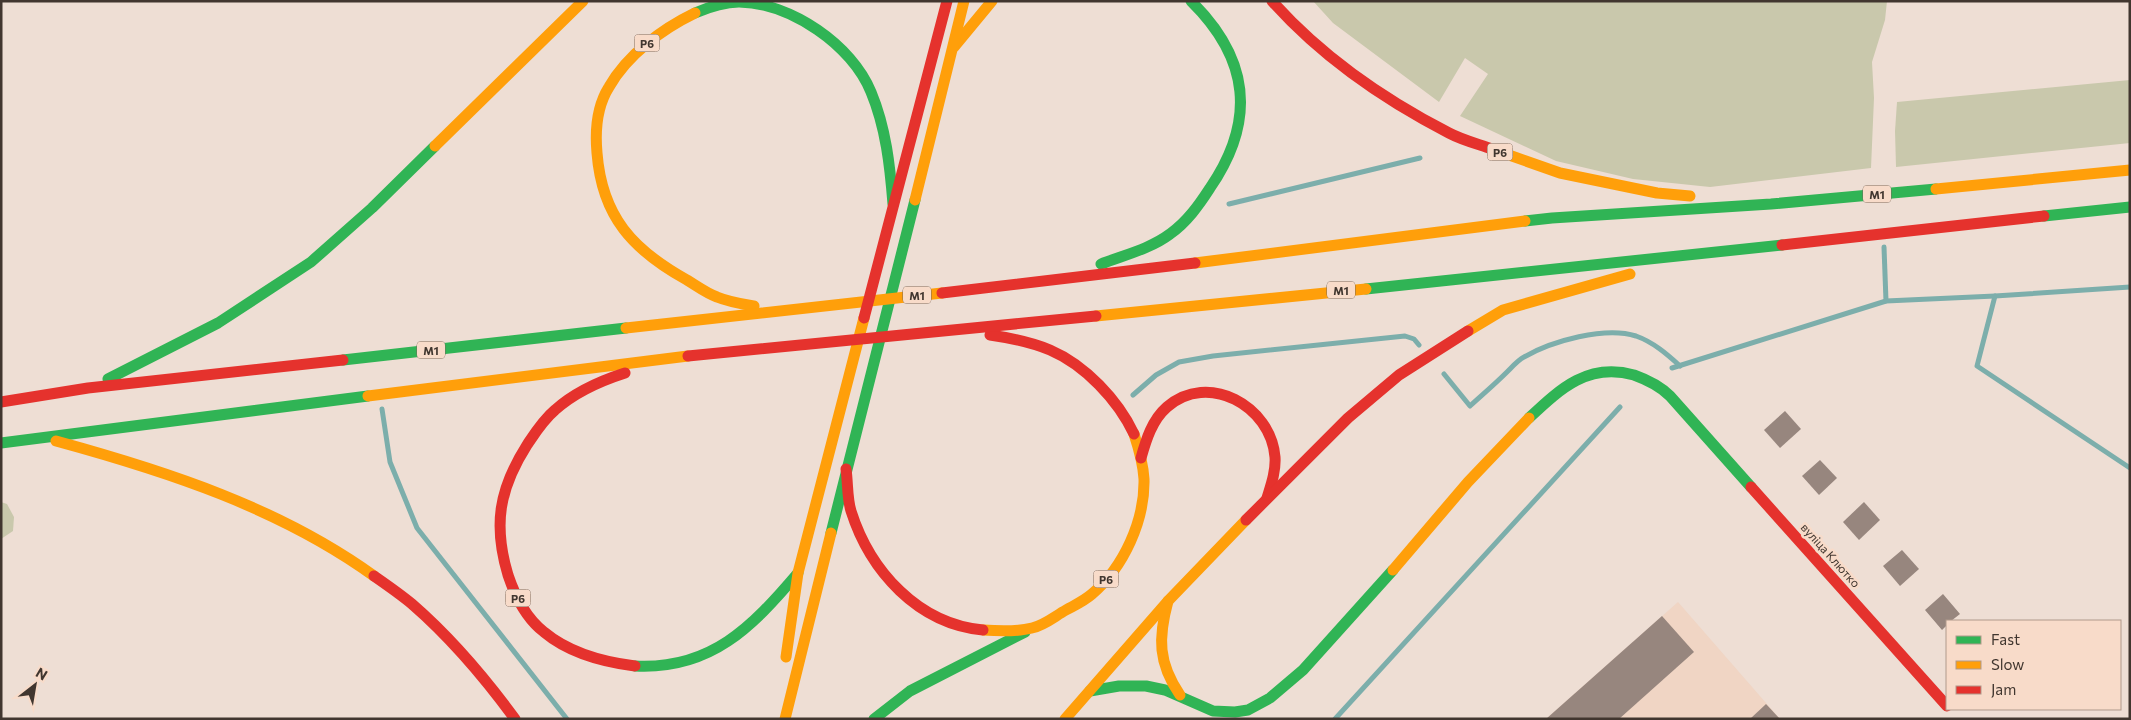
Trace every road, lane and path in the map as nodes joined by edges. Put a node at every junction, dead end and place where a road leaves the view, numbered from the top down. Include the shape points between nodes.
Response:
1 (583, 1) edge
2 (947, 1) edge
3 (964, 1) edge
4 (992, 1) edge
5 (1191, 1) edge
6 (1272, 1) edge
7 (954, 47) junction
8 (2130, 170) edge
9 (893, 204) junction
10 (1771, 204) junction
11 (2130, 207) edge
12 (1721, 252) junction
13 (1058, 280) junction
14 (775, 311) junction
15 (962, 330) junction
16 (673, 357) junction
17 (88, 388) junction
18 (1, 402) edge
19 (42, 437) junction
20 (1, 443) edge
21 (1141, 458) junction
22 (846, 469) junction
23 (1266, 498) junction
24 (798, 573) junction
25 (1168, 601) junction
26 (1033, 628) junction
27 (1090, 691) junction
28 (1180, 695) junction
29 (1946, 706) edge
30 (516, 719) edge
31 (776, 719) edge
32 (785, 719) edge
33 (874, 719) edge
34 (1066, 719) edge

1 - 17 main road via 372,208 311,262 218,323
2 - 9 main road, Р6
3 - 7 main road, Р6
4 - 7 main road, Р6
5 - 13 main road via 1219,37 1235,66 1240,87 1242,113 1237,138 1227,162 1191,214 1171,233 1154,244
6 - 10 main road, Р6 via 1297,29 1364,84 1450,134 1560,174 1657,193
7 - 22 main road, Р6
8 - 10 main road, М1
9 - 14 main road, Р6 via 889,154 880,111 872,91 852,60 830,38 775,8 737,1 705,8 649,42 608,86 598,117 596,149 605,195 614,216 632,241 651,259 678,275 719,298
9 - 24 main road, Р6
10 - 13 main road, М1 via 1552,218
11 - 12 main road, М1
12 - 15 main road, М1
12 - 23 main road, Р6 via 1503,310 1399,375 1348,418
13 - 14 main road, М1
14 - 17 main road, М1
15 - 16 main road, М1
15 - 21 main road, Р6 via 1009,338 1061,354 1110,397 1134,432
16 - 19 main road, М1
16 - 24 main road, Р6 via 588,388 558,408 522,452 507,480 498,531 501,555 521,605 536,624 575,651 596,659 654,667 705,655 730,641 760,617
17 - 18 main road, М1
19 - 20 main road, М1
19 - 30 main road via 122,458 197,485 269,515 345,556 410,602 472,664
21 - 23 main road, Р6 via 1148,433 1159,415 1172,403 1188,394 1206,391 1225,393 1259,415 1271,436 1275,454 1274,474
21 - 26 main road, Р6 via 1144,502 1130,543 1115,568 1090,595
22 - 26 main road, Р6 via 851,509 861,535 876,562 915,605 960,626 990,631
22 - 32 main road, Р6
23 - 25 main road, Р6
24 - 31 main road, Р6
25 - 27 main road, Р6
25 - 28 main road via 1161,626 1161,653 1170,682
26 - 33 main road, Р6 via 902,694
27 - 28 main road via 1140,684
27 - 34 main road, Р6
28 - 29 main road, вуліца Клютко via 1203,710 1227,714 1248,710 1275,695 1303,670 1530,417 1570,382 1595,372 1616,371 1662,389

